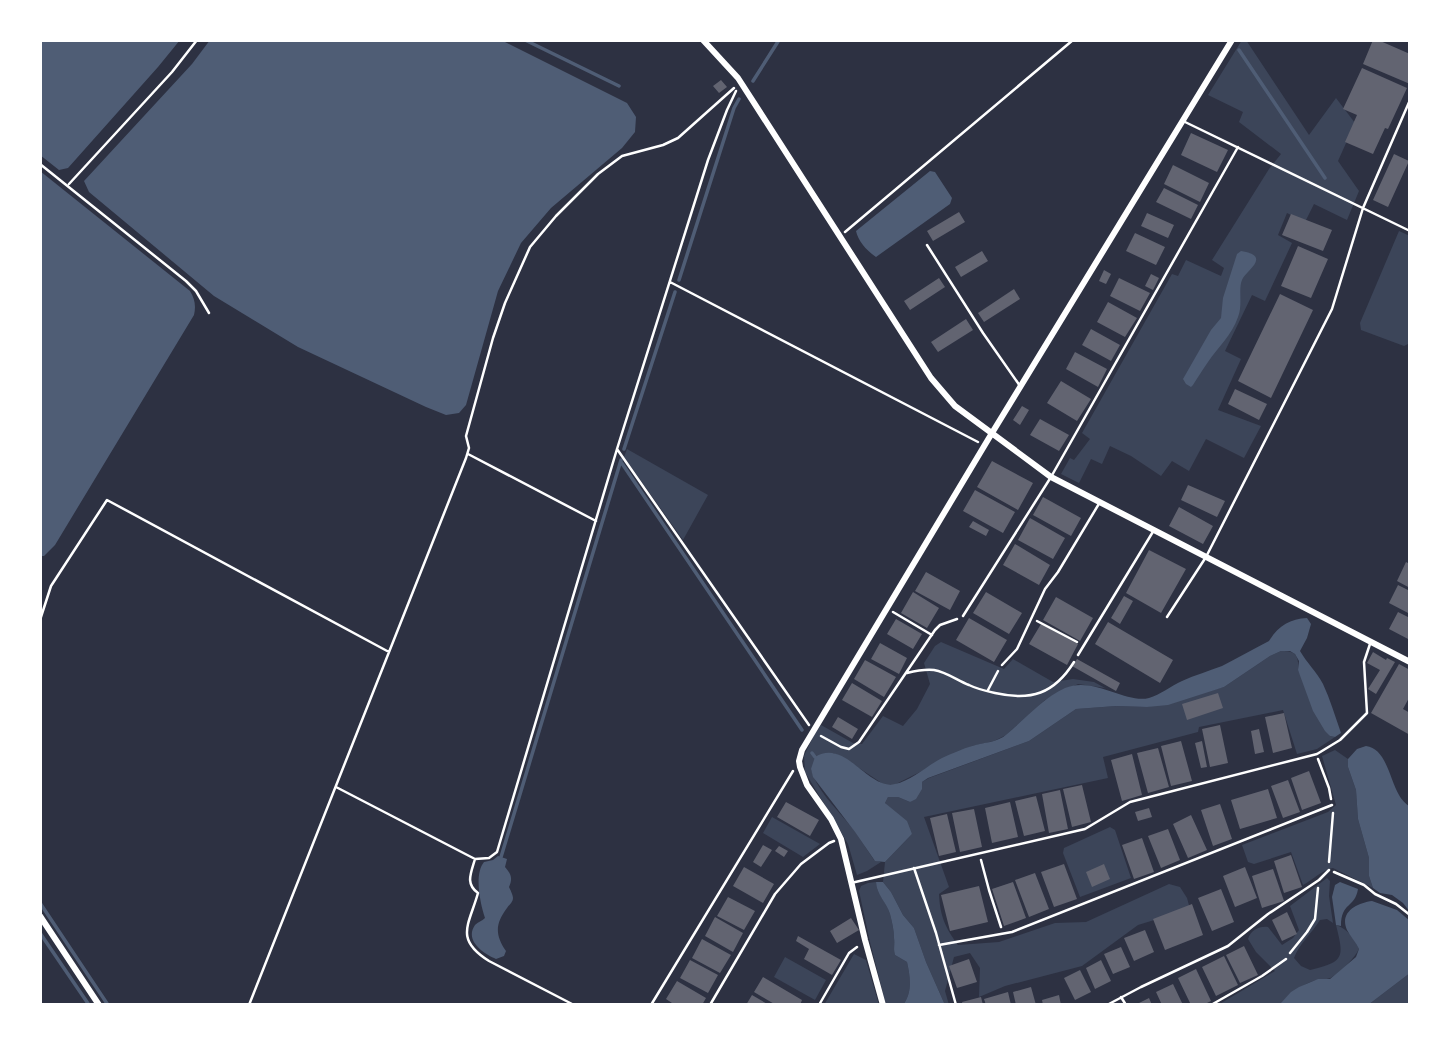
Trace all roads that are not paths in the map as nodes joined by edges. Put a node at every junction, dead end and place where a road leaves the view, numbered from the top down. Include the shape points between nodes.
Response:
1 (703, 40) edge
2 (1232, 40) edge
3 (1410, 100) edge
4 (1183, 121) junction
5 (1238, 147) junction
6 (1363, 208) junction
7 (1410, 231) edge
8 (927, 245) dead end
9 (1020, 386) junction
10 (992, 433) junction
11 (1051, 477) junction
12 (1100, 502) junction
13 (1154, 530) junction
14 (1206, 557) junction
15 (963, 616) road end
16 (1167, 617) dead end
17 (1371, 642) junction
18 (1078, 656) road end
19 (1410, 662) edge
20 (1002, 666) road end
21 (1332, 805) dead end
22 (914, 868) junction
23 (1329, 870) road end
24 (851, 883) junction
25 (40, 916) edge
26 (939, 945) junction
27 (1286, 958) road end
28 (1121, 997) junction
29 (99, 1005) edge
30 (883, 1005) edge
31 (956, 1005) edge
32 (1107, 1005) edge
33 (1126, 1005) edge
34 (1211, 1005) edge

1 - 10 street via 741,82 931,379 955,406
2 - 4 street
3 - 6 lane
4 - 5 lane
4 - 9 street
5 - 6 lane
5 - 11 lane
6 - 7 lane
6 - 14 lane via 1332,309
8 - 9 lane
9 - 10 street
10 - 11 street
10 - 24 street via 802,750 800,767 841,839
11 - 12 street
11 - 15 lane
12 - 13 street
12 - 20 lane via 1045,589 1017,649
13 - 14 street
13 - 18 lane
14 - 16 lane
14 - 17 street
17 - 19 street
17 - 22 lane via 1364,662 1367,713 1340,740 1317,754 1130,802 1085,829
21 - 26 lane via 1025,927
22 - 24 lane
22 - 26 lane
23 - 28 lane via 1228,946
24 - 30 street
25 - 29 street
26 - 31 lane
27 - 34 lane
28 - 32 lane
28 - 33 lane

